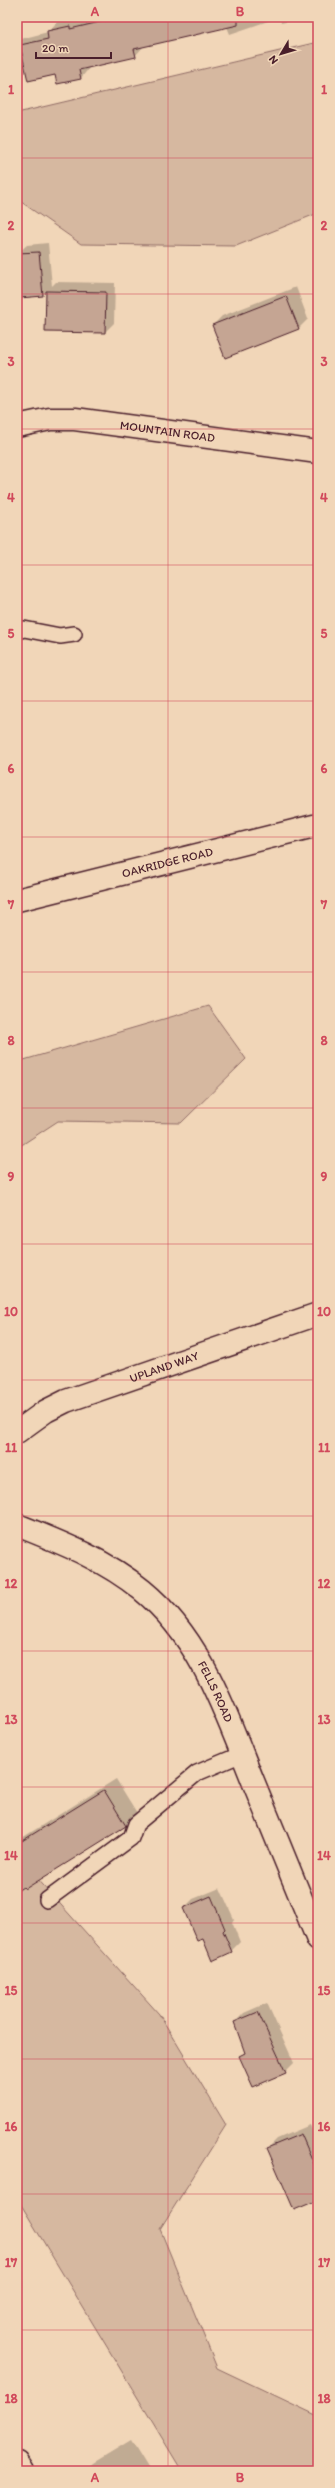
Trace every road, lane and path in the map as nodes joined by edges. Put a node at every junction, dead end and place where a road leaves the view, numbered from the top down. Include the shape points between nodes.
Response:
1 (17, 426) edge
2 (318, 452) edge
3 (17, 631) edge
4 (74, 634) dead end
5 (318, 825) edge
6 (17, 900) edge
7 (318, 1314) edge
8 (17, 1432) edge
9 (17, 1525) edge
10 (242, 1754) junction
11 (47, 1900) dead end
12 (318, 1940) edge
13 (17, 2463) edge
14 (22, 2471) edge

1 - 2 street, MOUNTAIN ROAD via 50,419 75,419
3 - 4 lane via 24,629 60,636
5 - 6 street, OAKRIDGE ROAD
7 - 8 street, UPLAND WAY via 66,1401 46,1411
9 - 10 street, FELLS ROAD via 98,1560 127,1578 163,1610 197,1654 221,1699
10 - 11 lane via 197,1773 136,1824 131,1838
10 - 12 street, FELLS ROAD
13 - 14 street

